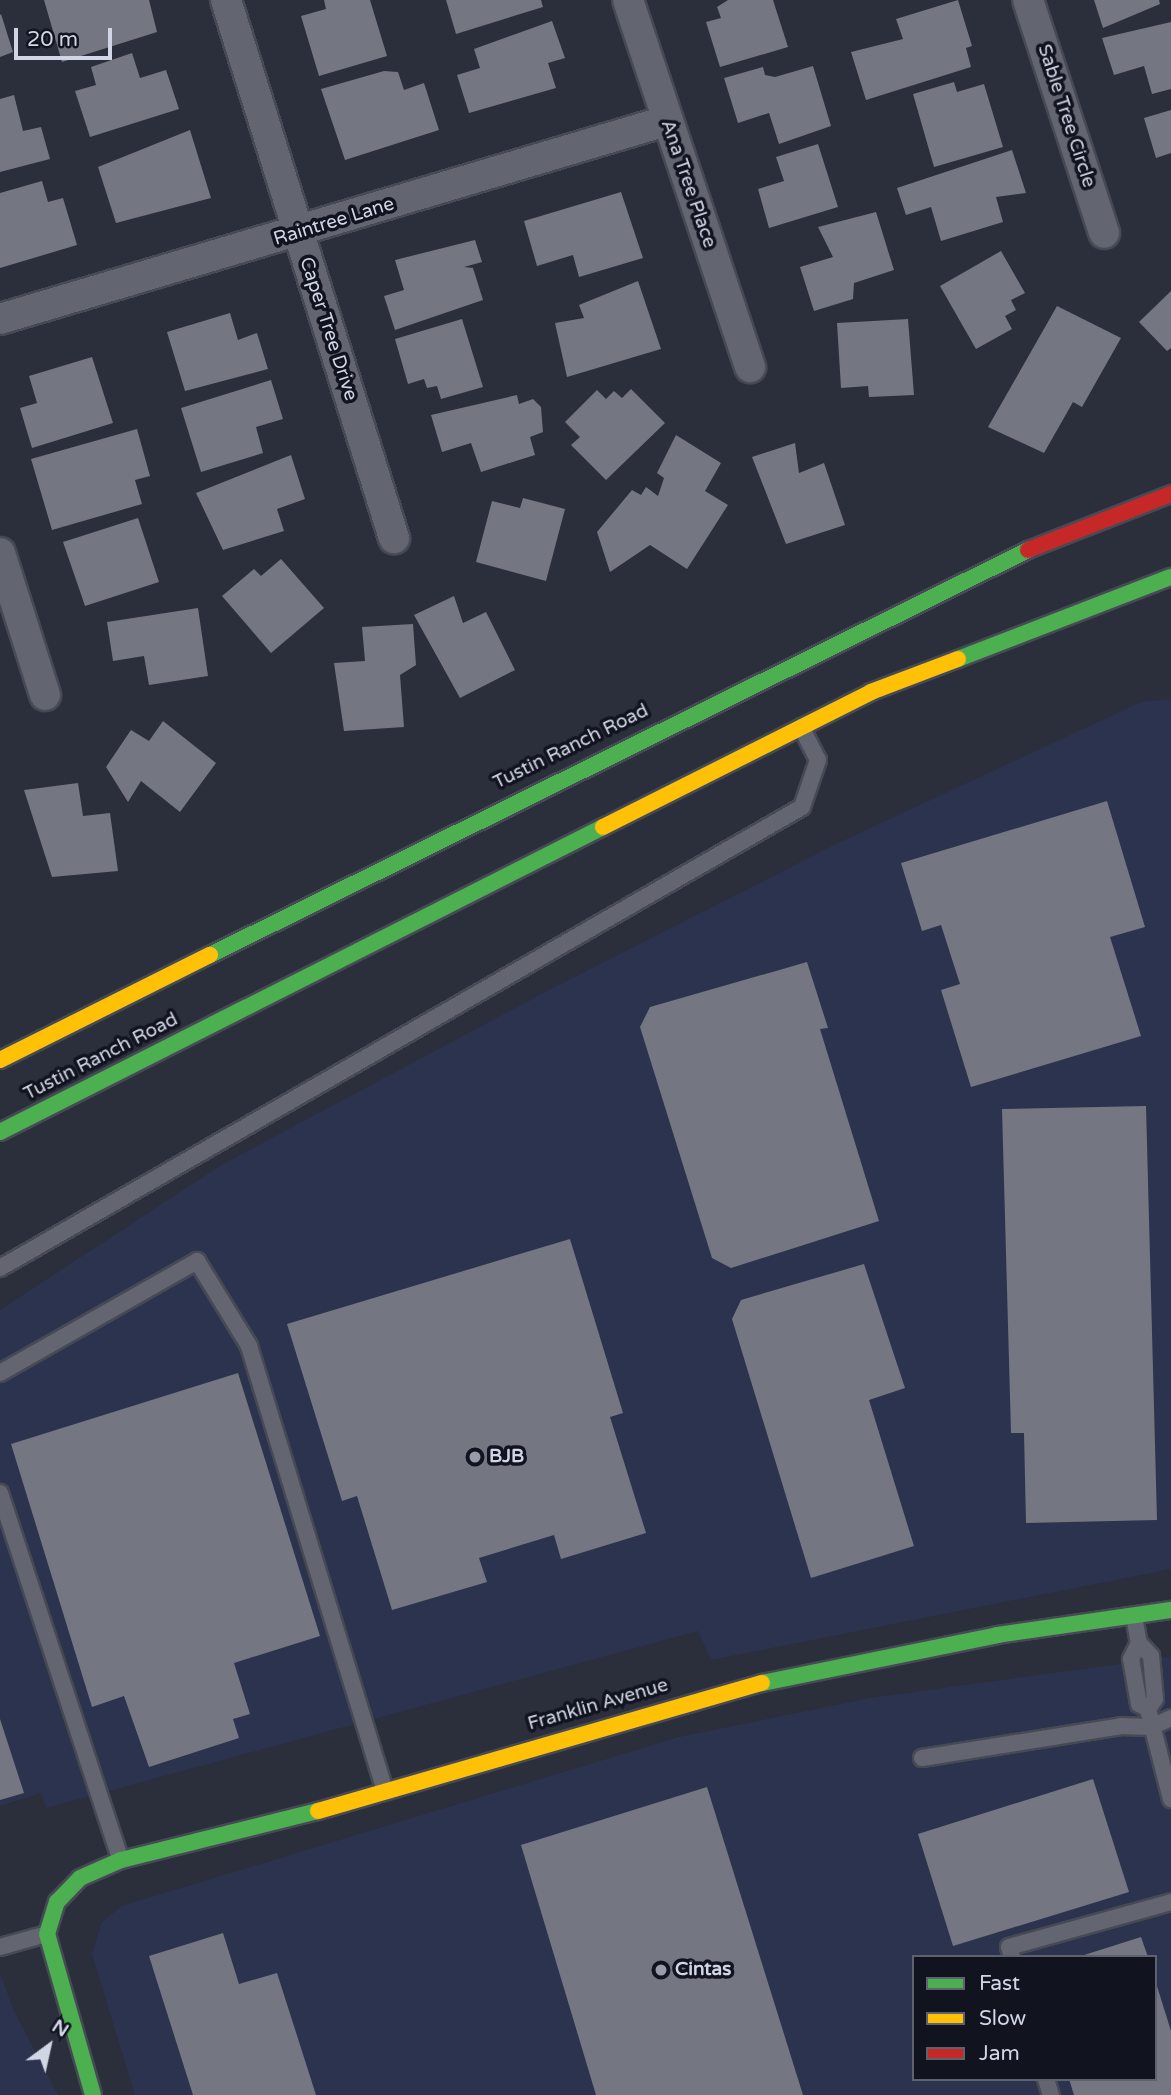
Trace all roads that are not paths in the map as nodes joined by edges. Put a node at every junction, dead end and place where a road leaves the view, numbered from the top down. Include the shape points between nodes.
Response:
1 (226, 0) edge
2 (628, 0) edge
3 (1028, 0) edge
4 (666, 121) junction
5 (297, 233) junction
6 (1104, 233) dead end
7 (0, 319) edge
8 (750, 368) dead end
9 (1171, 494) edge
10 (394, 538) dead end
11 (0, 553) edge
12 (1171, 577) edge
13 (45, 695) dead end
14 (801, 727) junction
15 (0, 1060) edge
16 (0, 1132) edge
17 (0, 1268) edge
18 (0, 1373) edge
19 (0, 1493) edge
20 (1171, 1610) edge
21 (1133, 1616) junction
22 (1171, 1718) edge
23 (1151, 1727) junction
24 (922, 1758) dead end
25 (384, 1788) junction
26 (1171, 1799) edge
27 (121, 1860) junction
28 (1171, 1902) edge
29 (47, 1934) junction
30 (0, 1947) edge
31 (1011, 1955) edge
32 (93, 2095) edge

1 - 5 street, Caper Tree Drive
2 - 4 street, Ana Tree Place
3 - 6 street, Sable Tree Circle
4 - 5 street, Raintree Lane
4 - 8 street, Ana Tree Place
5 - 7 street, Raintree Lane
5 - 10 street, Caper Tree Drive
9 - 15 main road, Tustin Ranch Road via 981,569
11 - 13 street
12 - 14 main road, Tustin Ranch Road via 871,692
14 - 16 main road, Tustin Ranch Road
14 - 17 lane via 818,760 803,807
18 - 25 lane via 197,1261 248,1346
19 - 27 lane
20 - 21 main road, Franklin Avenue
21 - 23 lane via 1139,1643 1131,1659 1139,1704 1148,1709
21 - 25 main road, Franklin Avenue via 822,1668
22 - 23 lane
23 - 24 lane via 1121,1726
23 - 26 lane
25 - 27 main road, Franklin Avenue via 268,1826
27 - 29 main road, Franklin Avenue via 80,1878 58,1902
28 - 31 lane via 1009,1947
29 - 30 lane
29 - 32 main road

